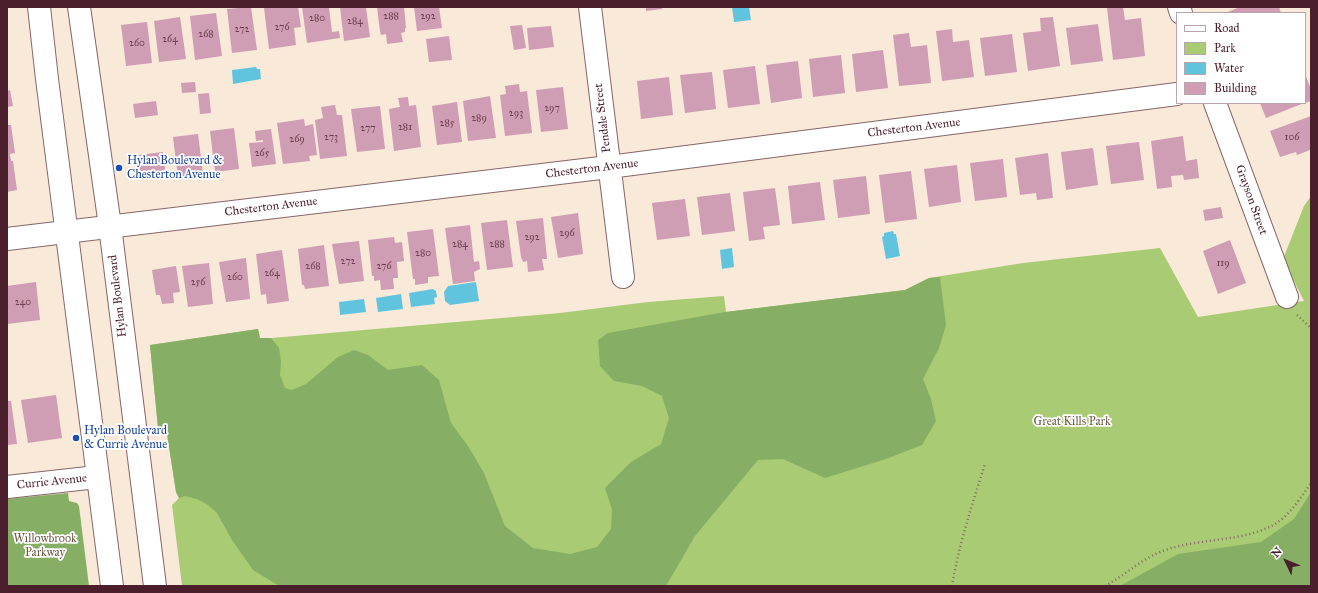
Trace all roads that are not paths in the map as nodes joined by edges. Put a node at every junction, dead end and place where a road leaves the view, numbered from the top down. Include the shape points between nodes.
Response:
1 (39, 7) edge
2 (79, 7) edge
3 (590, 7) edge
4 (1176, 94) edge
5 (1215, 104) edge
6 (608, 167) junction
7 (110, 226) junction
8 (66, 232) junction
9 (7, 239) edge
10 (623, 277) dead end
11 (1287, 297) dead end
12 (97, 477) junction
13 (7, 487) edge
14 (112, 586) edge
15 (155, 586) edge

1 - 8 street
2 - 7 street, Hylan Boulevard
3 - 6 street, Pendale Street
4 - 6 street, Chesterton Avenue
5 - 11 street, Grayson Street
6 - 7 street, Chesterton Avenue
6 - 10 street, Pendale Street
7 - 8 street, Chesterton Avenue
7 - 15 street, Hylan Boulevard
8 - 9 street, Chesterton Avenue
8 - 12 street
12 - 13 street, Currie Avenue
12 - 14 street

